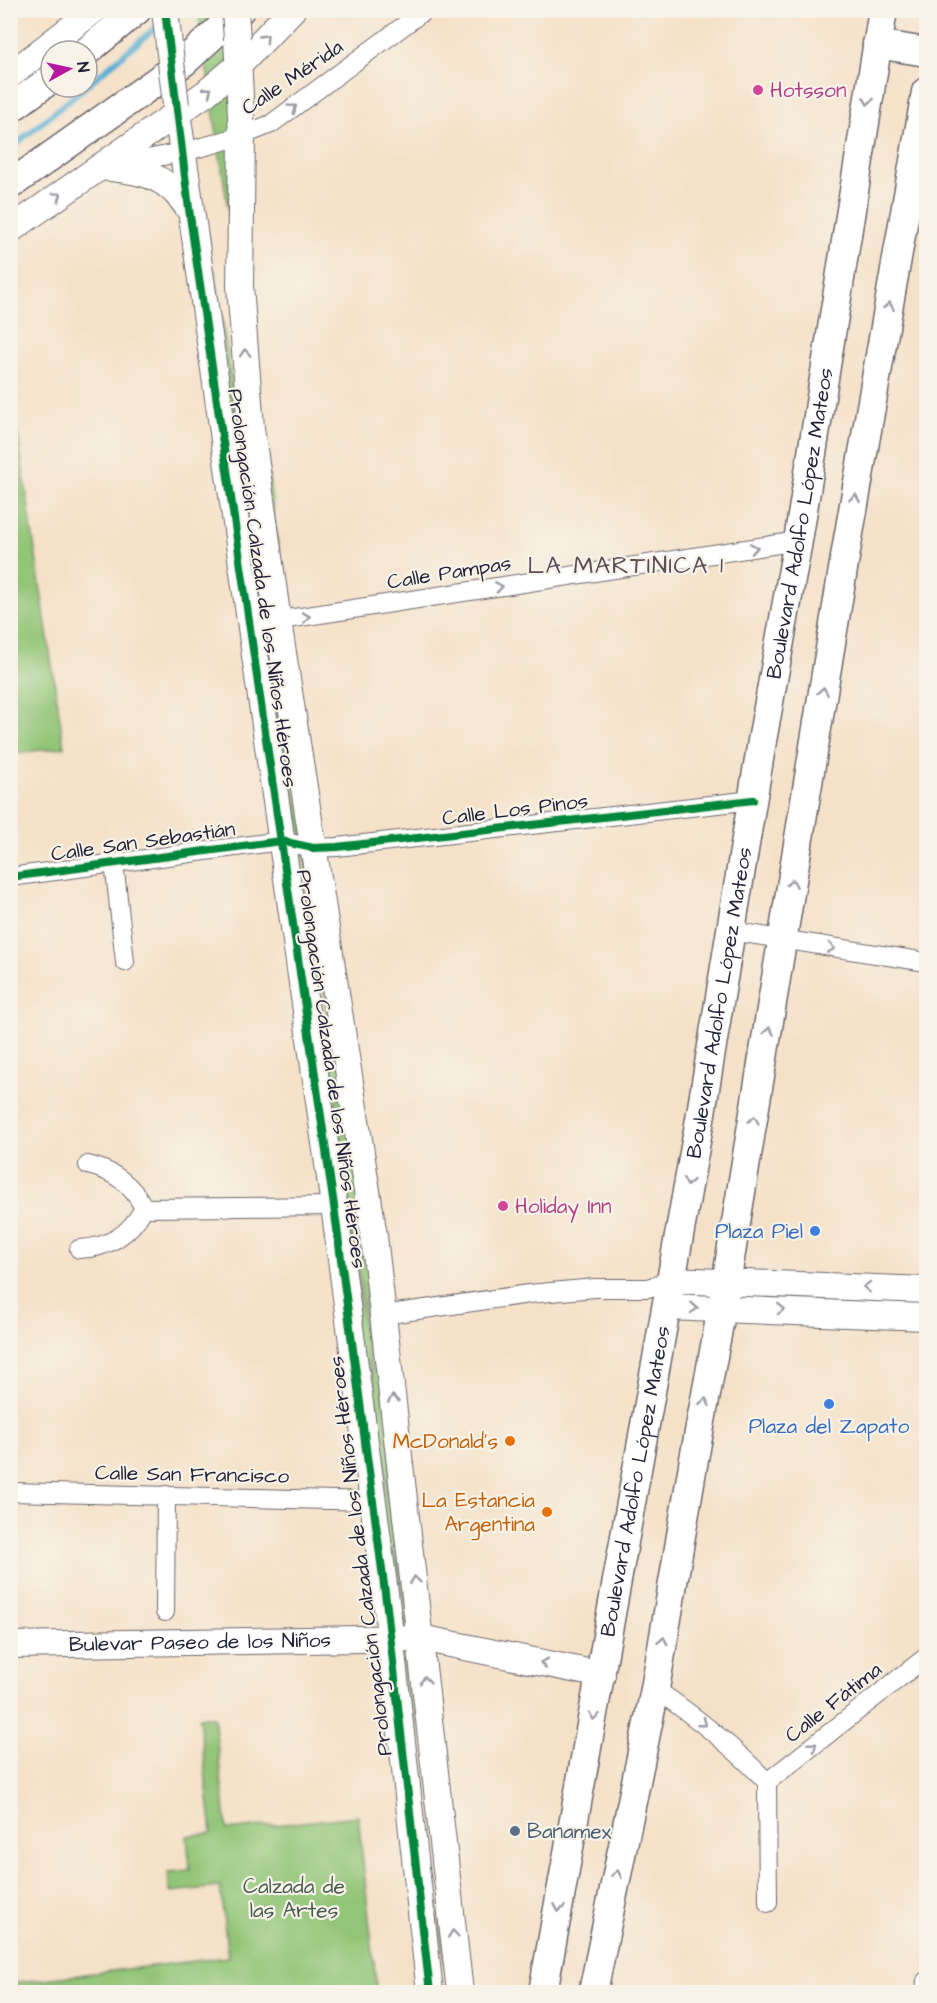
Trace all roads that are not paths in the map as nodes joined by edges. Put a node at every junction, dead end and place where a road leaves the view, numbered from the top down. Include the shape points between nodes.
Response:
1 (94, 10) edge
2 (137, 10) edge
3 (165, 10) edge
4 (237, 10) edge
5 (292, 10) edge
6 (425, 10) edge
7 (883, 10) edge
8 (99, 41) edge
9 (877, 44) junction
10 (927, 52) edge
11 (185, 62) junction
12 (238, 66) junction
13 (10, 75) edge
14 (39, 88) edge
15 (927, 92) edge
16 (10, 109) edge
17 (176, 110) junction
18 (242, 136) junction
19 (182, 154) junction
20 (100, 167) junction
21 (10, 185) edge
22 (10, 201) edge
23 (189, 209) junction
24 (10, 230) edge
25 (798, 541) junction
26 (278, 621) junction
27 (249, 625) junction
28 (753, 800) junction
29 (281, 841) junction
30 (313, 848) junction
31 (114, 862) junction
32 (10, 877) edge
33 (731, 931) junction
34 (783, 941) junction
35 (125, 962) dead end
36 (927, 962) edge
37 (88, 1165) dead end
38 (334, 1206) junction
39 (144, 1208) junction
40 (79, 1249) dead end
41 (927, 1290) edge
42 (662, 1291) junction
43 (724, 1295) junction
44 (383, 1316) junction
45 (927, 1317) edge
46 (10, 1492) edge
47 (166, 1496) junction
48 (373, 1501) junction
49 (165, 1612) dead end
50 (390, 1638) junction
51 (421, 1638) junction
52 (10, 1646) edge
53 (927, 1657) edge
54 (602, 1675) junction
55 (655, 1689) junction
56 (767, 1782) junction
57 (768, 1903) dead end
58 (927, 1982) edge
59 (430, 1992) edge
60 (460, 1992) edge
61 (543, 1992) edge
62 (593, 1992) edge
63 (925, 1992) edge

1 - 13 street
2 - 8 main road
3 - 17 street, Prolongación Calzada de los Niños Héroes, bridge
4 - 11 main road
4 - 12 street, Prolongación Calzada de los Niños Héroes, bridge
12 -> 5 street
18 -> 6 street, Calle Mérida via 271,124
7 - 9 main road, Boulevard Adolfo López Mateos
9 - 10 main road
9 -> 25 main road, Boulevard Adolfo López Mateos
11 - 21 main road
11 - 22 main road via 157,94
17 -> 12 street
12 - 18 street, Prolongación Calzada de los Niños Héroes
14 - 16 main road
34 -> 15 main road via 850,527
17 - 19 street, Prolongación Calzada de los Niños Héroes
17 - 20 street
18 - 19 street, Calle Mérida
26 -> 18 street, Prolongación Calzada de los Niños Héroes via 251,428 240,286
19 - 20 street, Calle Mérida
19 - 23 street, Prolongación Calzada de los Niños Héroes
20 - 23 street via 155,177 178,192
24 -> 20 street
23 - 27 street, Prolongación Calzada de los Niños Héroes
26 -> 25 street, Calle Pampas
25 - 28 main road, Boulevard Adolfo López Mateos
26 - 27 street, Calle Pampas
26 - 30 street, Prolongación Calzada de los Niños Héroes
27 - 29 street, Prolongación Calzada de los Niños Héroes
28 - 30 street, Calle Los Pinos
28 - 33 main road, Boulevard Adolfo López Mateos
29 - 30 street, Calle Los Pinos
29 - 31 street, Calle San Sebastián
29 - 38 street, Prolongación Calzada de los Niños Héroes
30 - 44 street, Prolongación Calzada de los Niños Héroes
31 - 32 street, Calle San Sebastián
31 - 35 street
33 - 34 street
33 -> 42 main road, Boulevard Adolfo López Mateos
34 -> 36 street
43 -> 34 main road
37 - 39 street via 124,1180
38 - 39 street
38 - 48 street, Prolongación Calzada de los Niños Héroes
39 - 40 street via 119,1239 100,1247
41 -> 43 street
42 - 43 street
42 - 44 street via 596,1288 529,1294
42 - 54 main road, Boulevard Adolfo López Mateos
43 -> 45 street
55 -> 43 main road
51 -> 44 street, Prolongación Calzada de los Niños Héroes
46 - 47 street, Calle San Francisco
47 - 48 street, Calle San Francisco
47 - 49 street
48 - 50 street, Prolongación Calzada de los Niños Héroes
50 - 51 street, Bulevar Paseo de los Niños
50 - 52 street, Bulevar Paseo de los Niños
50 - 59 street, Prolongación Calzada de los Niños Héroes
54 -> 51 street, Bulevar Paseo de los Niños
60 -> 51 street, Prolongación Calzada de los Niños Héroes
56 -> 53 street, Calle Fátima
54 -> 61 main road, Boulevard Adolfo López Mateos
55 -> 56 street via 702,1721
62 -> 55 main road
56 - 57 street
58 - 63 street

